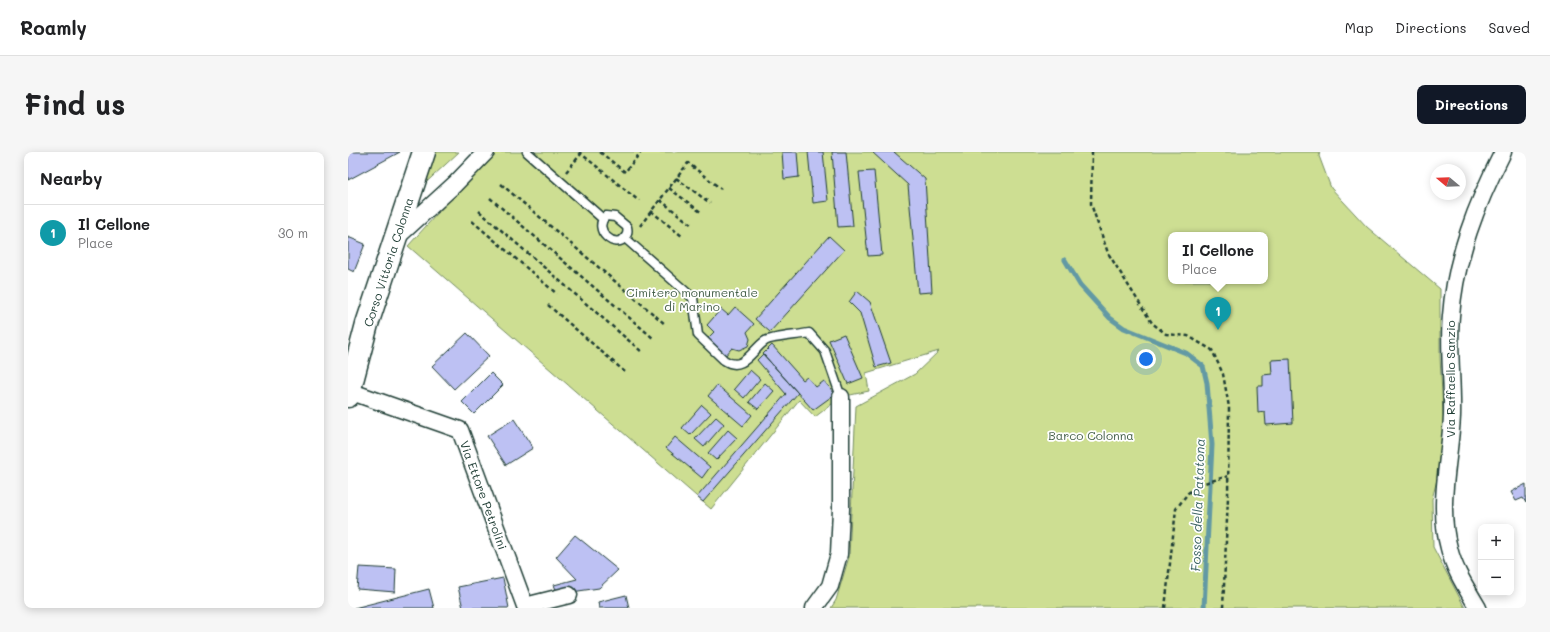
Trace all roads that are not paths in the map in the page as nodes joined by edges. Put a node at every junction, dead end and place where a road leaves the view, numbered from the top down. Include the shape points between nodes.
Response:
1 (424, 152) edge
2 (486, 152) edge
3 (527, 152) edge
4 (1503, 152) edge
5 (603, 219) junction
6 (397, 237) junction
7 (627, 239) junction
8 (349, 393) edge
9 (841, 397) joint
10 (570, 595) dead end
11 (814, 608) edge
12 (1478, 608) edge

1 - 6 main road, Corso Vittoria Colonna
2 - 6 street
3 - 5 lane
4 - 12 street, Via Raffaello Sanzio via 1464,244 1455,280 1451,317 1452,414 1444,522 1451,555
5 - 7 lane via 610,216 624,223 628,230
5 - 7 lane via 601,229 608,238 618,242
6 - 8 main road, Corso Vittoria Colonna via 366,329
7 - 9 lane via 693,298 698,335 728,363 747,360 766,340 809,333 825,351
8 - 10 street, Via Ettore Petrolini via 460,430 525,606
9 - 11 street via 842,509 839,554 830,586

